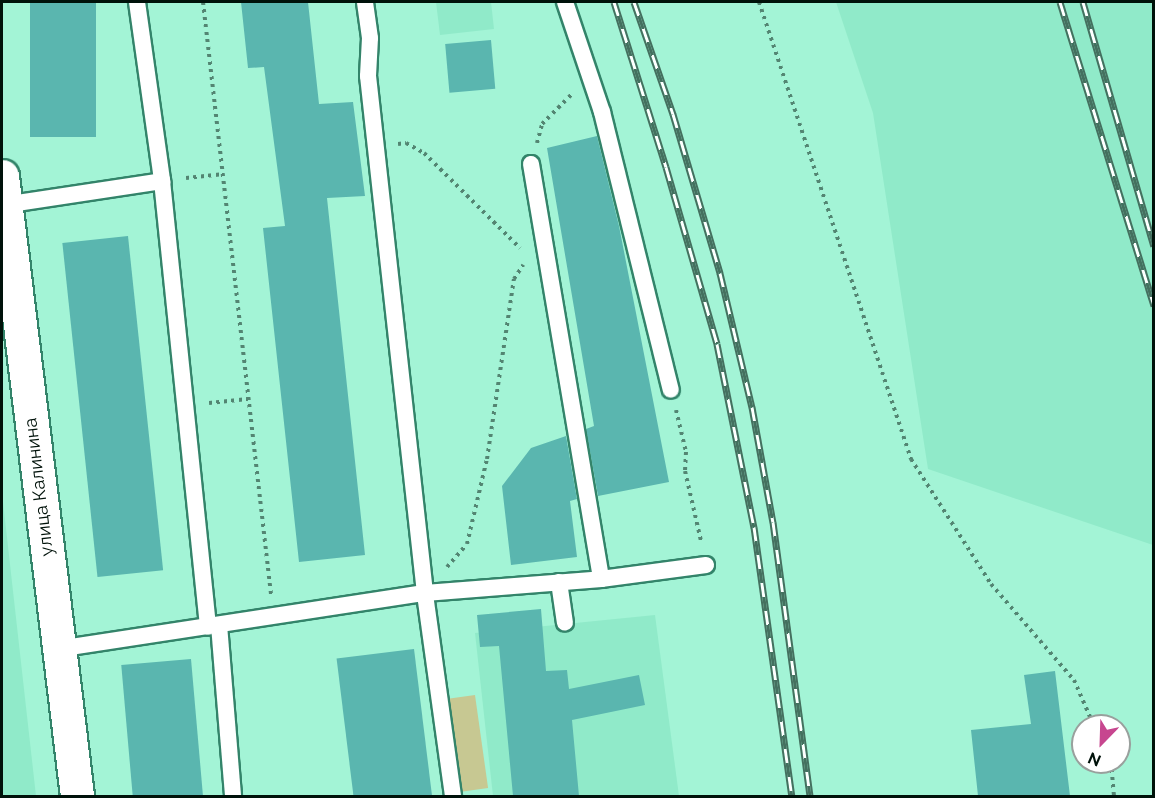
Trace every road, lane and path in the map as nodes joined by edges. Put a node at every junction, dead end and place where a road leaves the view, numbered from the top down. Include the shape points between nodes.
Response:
1 (137, 2) edge
2 (203, 2) edge
3 (364, 2) edge
4 (565, 2) edge
5 (759, 2) edge
6 (590, 75) junction
7 (375, 146) junction
8 (531, 164) joint
9 (222, 174) junction
10 (162, 181) junction
11 (3, 191) edge
12 (521, 249) dead end
13 (529, 257) dead end
14 (671, 390) joint
15 (248, 399) junction
16 (185, 406) junction
17 (706, 565) joint
18 (601, 579) junction
19 (559, 582) junction
20 (425, 593) junction
21 (274, 616) junction
22 (565, 623) dead end
23 (214, 626) junction
24 (58, 650) junction
25 (1089, 714) edge
26 (1112, 774) edge
27 (77, 796) edge
28 (233, 796) edge
29 (453, 796) edge
30 (1114, 796) edge

1 - 10 lane
2 - 9 path
3 - 7 lane via 370,38 368,76
4 - 6 lane
5 - 25 path via 911,459 991,584 1074,681
6 - 8 path via 542,124
6 - 14 lane
7 - 12 path via 406,143 424,153
7 - 20 lane
8 - 18 lane
9 - 10 path
9 - 15 path
10 - 11 lane
10 - 16 lane
11 - 24 street, улица Калинина
13 - 20 path via 514,279 487,459 467,544
14 - 17 path
15 - 16 path
15 - 21 path
16 - 23 lane
17 - 18 lane
18 - 19 lane
19 - 20 lane
19 - 22 lane
20 - 21 lane
20 - 29 lane
21 - 23 lane
23 - 24 lane
23 - 28 lane
24 - 27 street, улица Калинина
26 - 30 path

